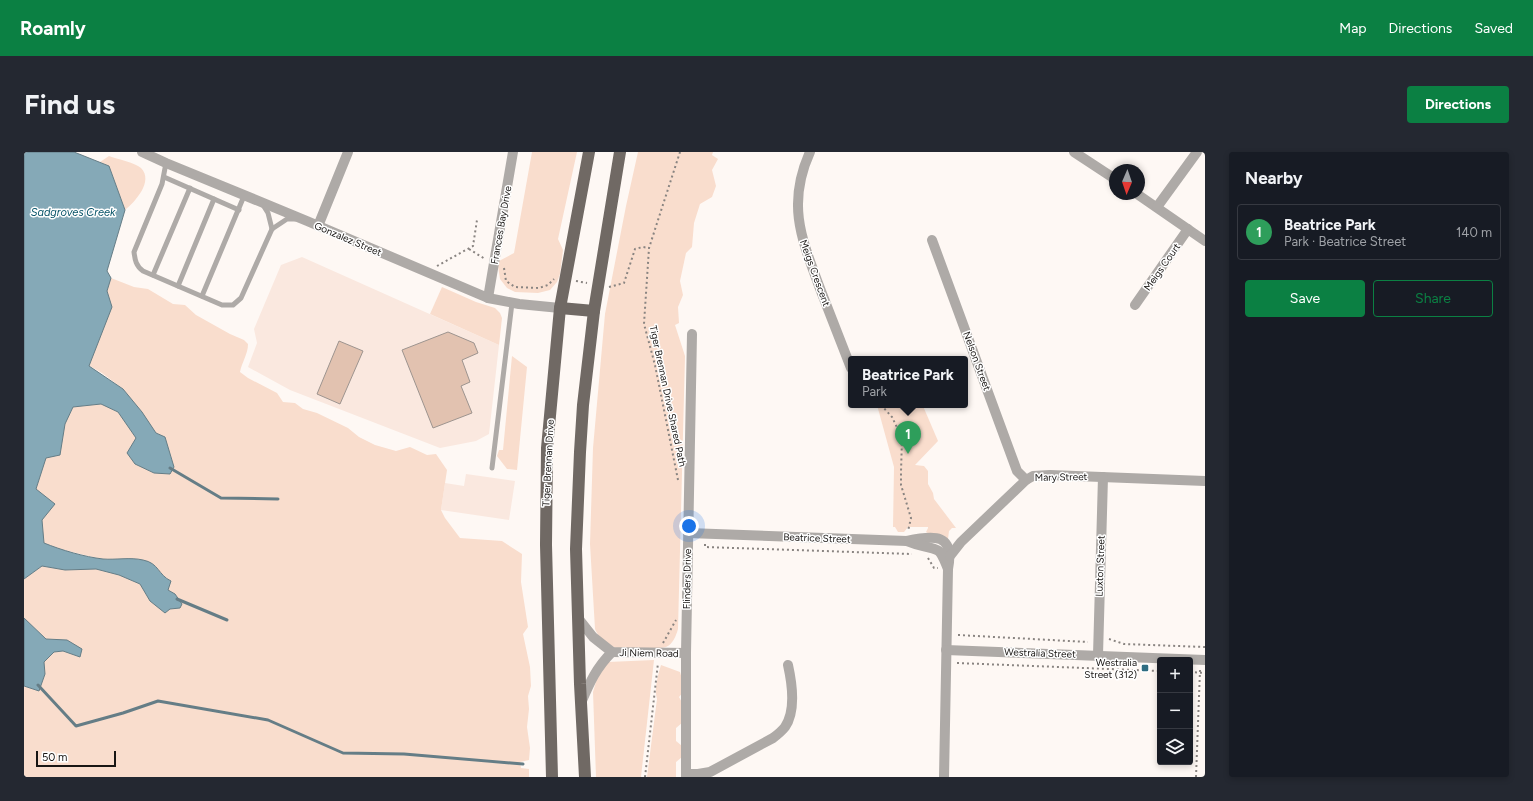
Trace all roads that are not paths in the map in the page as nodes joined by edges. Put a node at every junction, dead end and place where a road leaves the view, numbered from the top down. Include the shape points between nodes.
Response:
1 (142, 152) edge
2 (348, 152) edge
3 (513, 152) edge
4 (589, 152) edge
5 (620, 152) edge
6 (810, 152) edge
7 (1074, 152) edge
8 (1197, 152) edge
9 (166, 164) junction
10 (1109, 175) edge
11 (164, 177) junction
12 (190, 188) junction
13 (244, 196) junction
14 (214, 199) junction
15 (1145, 199) edge
16 (259, 201) junction
17 (1157, 207) junction
18 (239, 210) junction
19 (308, 221) junction
20 (318, 226) junction
21 (272, 229) junction
22 (1188, 229) junction
23 (932, 240) dead end
24 (1205, 242) edge
25 (153, 275) junction
26 (178, 286) junction
27 (202, 296) junction
28 (488, 298) junction
29 (512, 303) junction
30 (1135, 305) dead end
31 (560, 308) junction
32 (594, 311) junction
33 (692, 334) dead end
34 (848, 360) edge
35 (492, 468) dead end
36 (1103, 477) junction
37 (1026, 480) junction
38 (1205, 481) edge
39 (688, 533) junction
40 (950, 548) junction
41 (578, 618) junction
42 (946, 650) junction
43 (612, 652) junction
44 (686, 653) junction
45 (1098, 655) junction
46 (1203, 660) edge
47 (788, 665) dead end
48 (581, 703) junction
49 (686, 775) edge
50 (552, 777) edge
51 (585, 777) edge
52 (944, 777) edge

1 - 9 street, Gonzalez Street
2 - 20 street
3 - 28 street, Frances Bay Drive
4 - 31 main road, Tiger Brennan Drive
5 - 32 main road
6 - 34 street, Meigs Crescent via 798,187 800,229
7 - 10 street
8 - 17 street
9 - 11 lane
9 - 13 street, Gonzalez Street
11 - 12 lane
11 - 25 lane via 134,252 138,268
12 - 14 lane
12 - 25 lane
13 - 16 street, Gonzalez Street
13 - 18 lane
14 - 18 lane
14 - 26 lane
15 - 17 street
16 - 19 street, Gonzalez Street
16 - 21 lane via 268,213
17 - 22 street
18 - 27 lane
19 - 20 street, Gonzalez Street
19 - 21 lane via 287,219
20 - 28 street, Gonzalez Street
21 - 27 lane via 238,302 233,305 222,305
22 - 24 street
22 - 30 street, Meigs Court
23 - 37 street, Nelson Street via 1017,471
25 - 26 lane
26 - 27 lane
28 - 29 street, Gonzalez Street
29 - 31 street, Gonzalez Street
29 - 35 lane
31 - 32 main road
31 - 50 main road, Tiger Brennan Drive via 547,448 546,498
32 - 41 main road via 583,405 577,505
33 - 39 street, Flinders Drive
36 - 37 street, Mary Street via 1032,476
36 - 38 street, Mary Street
36 - 45 street, Luxton Street
37 - 40 street, Mary Street
39 - 40 street, Beatrice Street via 907,541 924,546
39 - 44 street, Flinders Drive
40 - 42 street via 943,556
41 - 43 street, Ji Niem Road via 594,637
41 - 48 main road
42 - 45 street, Westralia Street
42 - 52 street
43 - 44 street, Ji Niem Road
43 - 48 street, Ji Niem Road via 601,662 592,676
44 - 49 street, Flinders Drive
45 - 46 street, Westralia Street
47 - 49 street via 791,705 788,721 780,732 710,772
48 - 51 main road

